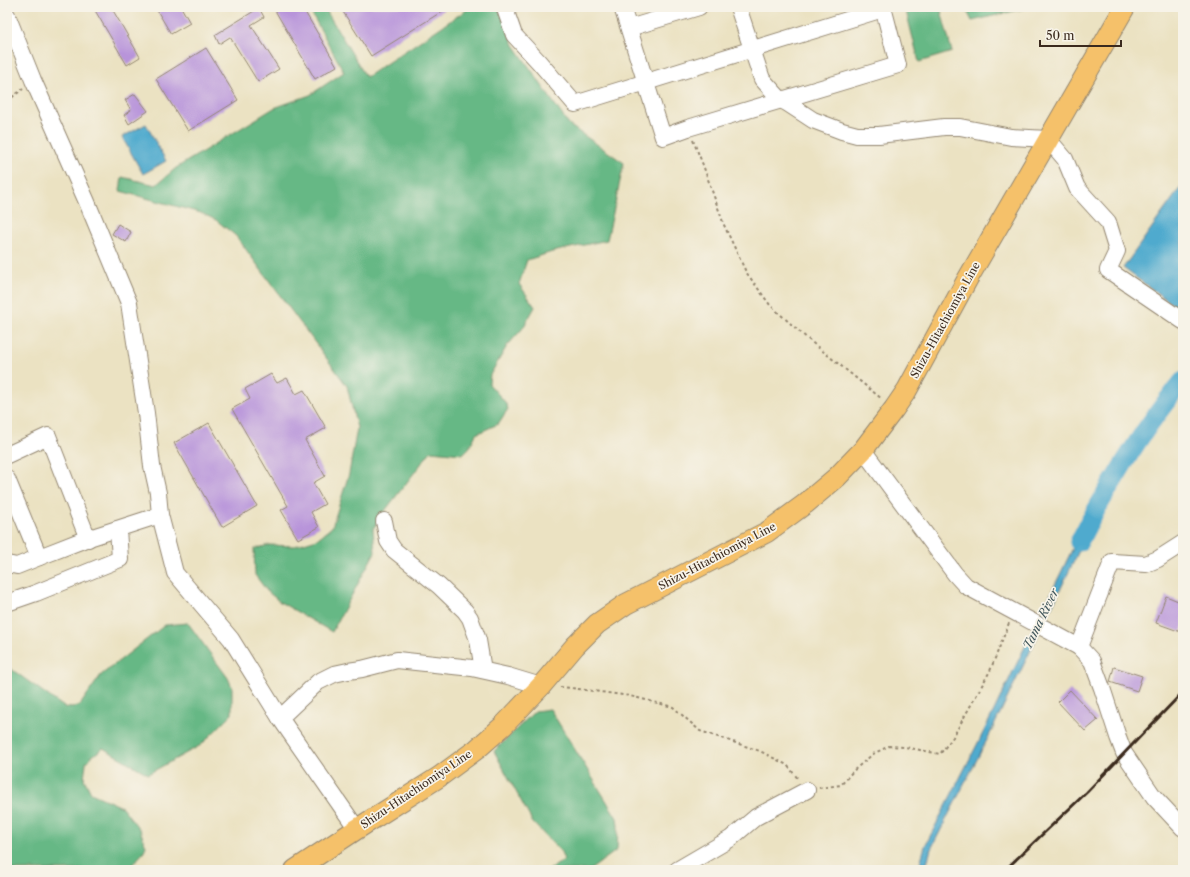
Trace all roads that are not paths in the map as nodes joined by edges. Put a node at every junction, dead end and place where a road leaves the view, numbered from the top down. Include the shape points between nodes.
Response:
1 (510, 7) edge
2 (622, 7) edge
3 (699, 7) edge
4 (738, 7) edge
5 (1125, 7) edge
6 (883, 8) edge
7 (7, 15) edge
8 (629, 28) junction
9 (751, 50) junction
10 (645, 83) junction
11 (781, 100) junction
12 (1048, 138) junction
13 (1183, 321) edge
14 (863, 450) junction
15 (7, 455) edge
16 (7, 479) edge
17 (160, 515) junction
18 (384, 521) dead end
19 (118, 529) junction
20 (88, 539) junction
21 (1183, 544) edge
22 (39, 557) junction
23 (7, 564) edge
24 (7, 603) edge
25 (1074, 644) junction
26 (483, 670) junction
27 (541, 686) junction
28 (280, 718) junction
29 (808, 790) road end
30 (1183, 828) edge
31 (357, 829) junction
32 (295, 870) edge
33 (678, 870) edge

1 - 10 street via 505,9 514,35 575,104
2 - 8 street
3 - 8 street
4 - 9 street
5 - 12 main road, Shizu-Hitachiomiya Line
6 - 9 street
6 - 11 street via 898,65
7 - 17 street via 129,303
8 - 10 street
9 - 10 street
9 - 11 street via 762,79
10 - 11 street via 663,136
11 - 12 street via 813,120 842,132 857,135 960,127 1011,137
12 - 13 street via 1066,159 1077,188 1108,222 1118,251 1108,270
12 - 14 main road, Shizu-Hitachiomiya Line via 907,390
14 - 25 street via 966,586
14 - 27 main road, Shizu-Hitachiomiya Line via 837,477 767,532 626,604 597,624
15 - 20 street via 48,436
16 - 22 street
17 - 19 street
17 - 28 street via 175,573 231,639
18 - 26 street via 388,541 394,550 439,586 470,618 478,640
19 - 20 street
19 - 24 street via 120,559
20 - 22 street
21 - 25 street via 1146,564 1112,562
22 - 23 street via 17,566
25 - 30 street via 1092,662 1124,753 1154,797
26 - 27 street
26 - 28 street via 397,660 348,670 318,682
27 - 31 main road, Shizu-Hitachiomiya Line via 504,726 477,750
28 - 31 street
29 - 33 street via 756,817 730,839
31 - 32 main road, Shizu-Hitachiomiya Line

